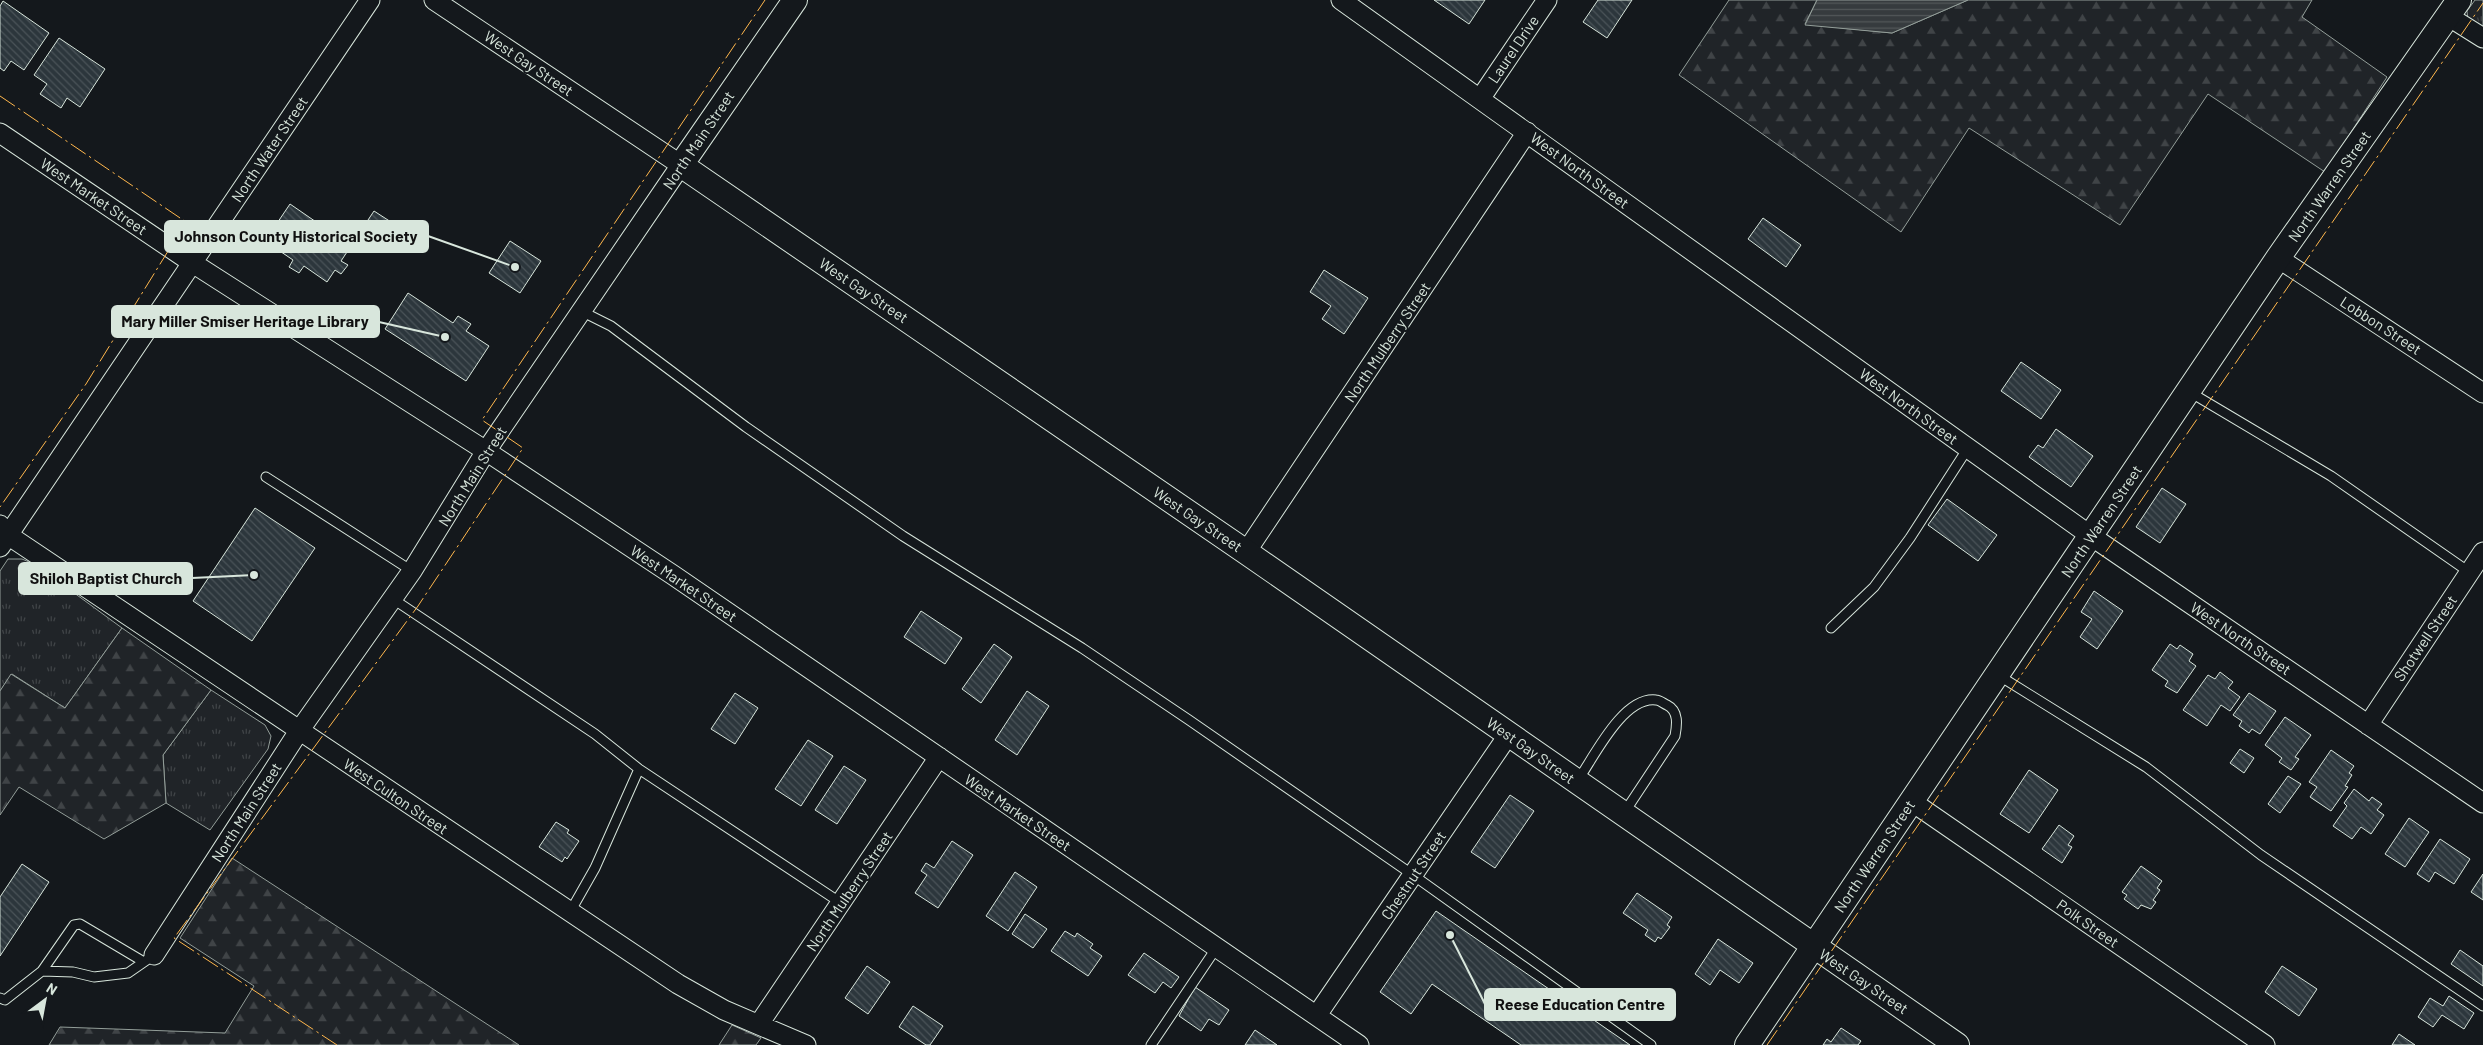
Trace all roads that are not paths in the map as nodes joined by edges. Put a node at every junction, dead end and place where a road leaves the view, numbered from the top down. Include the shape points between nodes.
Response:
1 (370, 0) edge
2 (434, 0) edge
3 (795, 0) edge
4 (1341, 0) edge
5 (1547, 0) edge
6 (2454, 8) edge
7 (2483, 38) edge
8 (1480, 98) junction
9 (1527, 132) junction
10 (0, 133) edge
11 (681, 165) junction
12 (2278, 258) junction
13 (192, 262) junction
14 (582, 312) junction
15 (2188, 391) junction
16 (2483, 392) edge
17 (1968, 448) junction
18 (486, 451) junction
19 (266, 477) dead end
20 (3, 536) edge
21 (2090, 536) junction
22 (1246, 552) junction
23 (2483, 552) edge
24 (412, 571) junction
25 (2469, 572) junction
26 (392, 599) junction
27 (1831, 628) dead end
28 (1996, 674) junction
29 (2368, 725) junction
30 (299, 731) junction
31 (1509, 734) junction
32 (939, 757) junction
33 (639, 769) junction
34 (1577, 782) junction
35 (1911, 801) junction
36 (2483, 803) edge
37 (1624, 814) junction
38 (1413, 875) junction
39 (841, 903) junction
40 (570, 912) junction
41 (1217, 947) junction
42 (1813, 947) junction
43 (149, 959) junction
44 (42, 971) junction
45 (0, 998) edge
46 (2483, 1006) edge
47 (1317, 1015) junction
48 (759, 1024) junction
49 (806, 1045) edge
50 (1151, 1045) edge
51 (1359, 1045) edge
52 (1651, 1045) edge
53 (1747, 1045) edge
54 (1957, 1045) edge
55 (2265, 1045) edge

1 - 13 street, North Water Street
2 - 11 street, West Gay Street
3 - 11 street, North Main Street
4 - 8 street, West North Street
5 - 8 street, Laurel Drive
6 - 7 street
6 - 12 street, North Warren Street
8 - 9 street, West North Street
9 - 17 street, West North Street
9 - 22 street, North Mulberry Street
10 - 13 street, West Market Street
11 - 14 street, North Main Street
11 - 22 street, West Gay Street
12 - 15 street, North Warren Street
12 - 16 street, Lobbon Street
13 - 18 street, West Market Street
13 - 20 street, North Water Street
14 - 18 street, North Main Street
14 - 38 lane via 611,326 746,427 903,536 1082,648
15 - 21 street, North Warren Street
15 - 25 lane via 2331,476
17 - 21 street, West North Street
17 - 27 lane via 1874,587
18 - 24 street, North Main Street
18 - 32 street, West Market Street
19 - 24 lane
20 - 30 street, West Culton Street
21 - 28 street, North Warren Street
21 - 29 street, West North Street
22 - 31 street, West Gay Street
23 - 25 street, Shotwell Street
24 - 26 street, North Main Street
25 - 29 street, Shotwell Street
26 - 30 street, North Main Street
26 - 33 lane via 595,734
28 - 35 street, North Warren Street
28 - 46 lane via 2146,767 2262,855
29 - 36 street, West North Street
30 - 40 street, West Culton Street
30 - 43 street, North Main Street
31 - 34 street, West Gay Street
31 - 38 street, Chestnut Street
32 - 39 street, North Mulberry Street
32 - 41 street, West Market Street
33 - 39 lane
33 - 40 lane via 596,868
34 - 37 street, West Gay Street
34 - 37 lane via 1622,715 1638,704 1656,700 1671,707 1678,721 1675,736
35 - 42 street, North Warren Street
35 - 55 street, Polk Street
37 - 42 street, West Gay Street
38 - 47 street, Chestnut Street
38 - 52 lane
39 - 48 street, North Mulberry Street
40 - 48 street, West Culton Street via 699,997
41 - 47 street, West Market Street
41 - 50 lane
42 - 53 street, North Warren Street
42 - 54 street, West Gay Street
43 - 44 lane via 128,973 94,977 73,972
43 - 44 lane via 80,924 74,925
44 - 45 lane via 5,1000
47 - 51 street, West Market Street
48 - 49 street, West Culton Street

